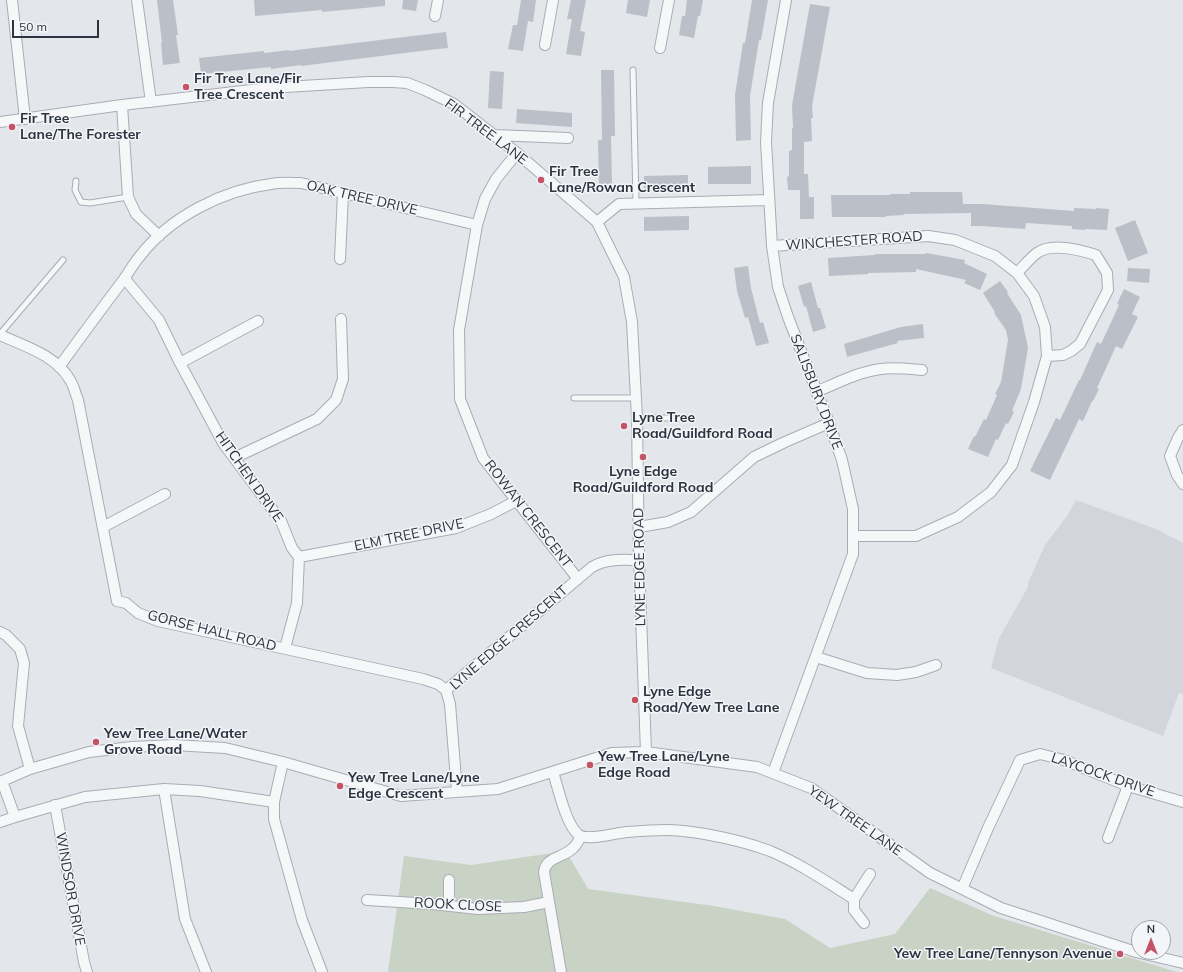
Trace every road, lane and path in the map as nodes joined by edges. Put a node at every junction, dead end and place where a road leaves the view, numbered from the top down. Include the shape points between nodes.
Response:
1 (12, 0) edge
2 (137, 0) edge
3 (438, 0) edge
4 (553, 0) edge
5 (669, 0) edge
6 (786, 0) edge
7 (435, 16) dead end
8 (545, 45) dead end
9 (660, 48) dead end
10 (632, 70) dead end
11 (151, 102) junction
12 (122, 105) junction
13 (25, 118) junction
14 (0, 122) edge
15 (495, 135) junction
16 (568, 138) dead end
17 (517, 153) junction
18 (76, 181) dead end
19 (343, 193) junction
20 (128, 197) junction
21 (769, 200) junction
22 (636, 203) junction
23 (597, 222) junction
24 (477, 225) junction
25 (159, 236) junction
26 (772, 246) junction
27 (340, 259) dead end
28 (63, 260) dead end
29 (1017, 273) junction
30 (125, 279) junction
31 (341, 319) dead end
32 (258, 321) dead end
33 (0, 335) edge
34 (1047, 356) junction
35 (180, 363) junction
36 (59, 367) junction
37 (922, 370) dead end
38 (816, 392) junction
39 (574, 398) dead end
40 (636, 398) junction
41 (637, 418) junction
42 (686, 418) dead end
43 (829, 424) junction
44 (1183, 430) edge
45 (234, 458) junction
46 (1183, 484) edge
47 (165, 494) dead end
48 (516, 501) junction
49 (639, 527) junction
50 (103, 528) junction
51 (853, 536) junction
52 (299, 557) junction
53 (639, 560) junction
54 (578, 579) junction
55 (0, 632) edge
56 (285, 648) junction
57 (816, 657) junction
58 (936, 665) dead end
59 (446, 690) junction
60 (646, 752) junction
61 (283, 762) junction
62 (30, 769) junction
63 (553, 772) junction
64 (773, 773) junction
65 (1, 781) edge
66 (1128, 786) junction
67 (164, 790) junction
68 (457, 792) junction
69 (274, 802) junction
70 (1183, 802) edge
71 (55, 805) junction
72 (15, 817) junction
73 (0, 822) edge
74 (581, 836) junction
75 (1108, 838) dead end
76 (870, 874) dead end
77 (449, 880) dead end
78 (962, 889) junction
79 (854, 899) junction
80 (367, 900) dead end
81 (549, 902) junction
82 (449, 906) junction
83 (864, 923) dead end
84 (1183, 963) edge
85 (87, 972) edge
86 (206, 972) edge
87 (322, 972) edge
88 (561, 972) edge

1 - 13 street
2 - 11 street
3 - 7 street
4 - 8 street
5 - 9 street
6 - 21 street, SALISBURY DRIVE via 768,102 766,142
10 - 22 lane
11 - 12 street, FIR TREE LANE
11 - 15 street, FIR TREE LANE via 269,88 393,82 425,90 454,104
12 - 13 street, FIR TREE LANE
12 - 20 street
13 - 14 street, FIR TREE LANE
15 - 16 street
15 - 17 street, FIR TREE LANE
17 - 23 street, FIR TREE LANE
17 - 24 street, ROWAN CRESCENT via 496,179 485,199
18 - 20 lane via 80,202 90,203
19 - 24 street, OAK TREE DRIVE
19 - 25 street, OAK TREE DRIVE via 301,183 246,188 221,196 184,216
19 - 27 street
20 - 25 street via 136,214
21 - 22 street
21 - 26 street, SALISBURY DRIVE
22 - 23 street via 619,204
23 - 40 street, LYNE EDGE ROAD via 624,277 632,322
24 - 48 street, ROWAN CRESCENT via 459,330 460,399 483,458
25 - 30 street, OAK TREE DRIVE via 140,255
26 - 29 street, WINCHESTER ROAD via 928,236 955,240 995,256
26 - 38 street, SALISBURY DRIVE via 778,287
28 - 33 lane
29 - 34 street, WINCHESTER ROAD via 1034,296 1045,327
29 - 34 street via 1038,252 1051,247 1096,254 1107,273 1108,290 1080,344 1063,355
30 - 35 street, HITCHEN DRIVE via 159,320
30 - 36 street, OAK TREE DRIVE
31 - 45 street via 343,379 336,400 317,419
32 - 35 street
33 - 36 street, GORSE HALL ROAD via 44,355
34 - 51 street, WINCHESTER ROAD via 1012,466 991,492 958,517 916,536
35 - 45 street, HITCHEN DRIVE via 223,443
36 - 50 street, GORSE HALL ROAD via 70,380 78,400
37 - 38 street via 901,368 867,372
38 - 43 street, SALISBURY DRIVE
39 - 40 lane
40 - 41 street, LYNE EDGE ROAD
41 - 42 lane
41 - 49 street, LYNE EDGE ROAD
43 - 49 street via 754,457 691,512 668,522
43 - 51 street, SALISBURY DRIVE via 842,460 853,509
44 - 46 street via 1170,456
45 - 52 street, HITCHEN DRIVE via 281,521 292,548
47 - 50 street
48 - 52 street, ELM TREE DRIVE via 456,528
48 - 54 street, ROWAN CRESCENT
49 - 53 street, LYNE EDGE ROAD
50 - 56 street, GORSE HALL ROAD via 117,601 126,603 138,613 158,621
51 - 57 street, SALISBURY DRIVE via 853,554
52 - 56 street via 297,603
53 - 54 street, LYNE EDGE CRESCENT via 600,562
53 - 60 street, LYNE EDGE ROAD
54 - 59 street, LYNE EDGE CRESCENT
55 - 62 street via 20,649 24,663 18,726
56 - 59 street, GORSE HALL ROAD via 423,679
57 - 58 street via 867,673 897,675
57 - 64 street, SALISBURY DRIVE
59 - 68 street, LYNE EDGE CRESCENT via 450,704
60 - 63 street, YEW TREE LANE via 612,753
60 - 64 street, YEW TREE LANE via 757,767
61 - 62 street, YEW TREE LANE via 225,748 132,746 89,752
61 - 68 street, YEW TREE LANE via 401,796
61 - 69 street
62 - 65 street, YEW TREE LANE
63 - 68 street, YEW TREE LANE via 498,789
63 - 74 street via 566,815 576,833
64 - 78 street, YEW TREE LANE via 811,788 930,873
65 - 72 street
66 - 70 street, LAYCOCK DRIVE
66 - 75 street
66 - 78 street, LAYCOCK DRIVE via 1064,760 1040,754 1020,760
67 - 69 street via 200,791
67 - 71 street via 85,797
67 - 86 street via 185,919
69 - 87 street via 274,819 298,906
71 - 72 street
71 - 85 street, WINDSOR DRIVE
72 - 73 street
74 - 79 street via 667,830 743,842 770,851 813,873
74 - 81 street via 574,848 544,866
76 - 79 street
77 - 82 street
78 - 84 street, YEW TREE LANE via 1001,908 1136,952
79 - 83 street via 854,910
80 - 82 street, ROOK CLOSE
81 - 82 street, ROOK CLOSE via 524,907 478,909
81 - 88 street

